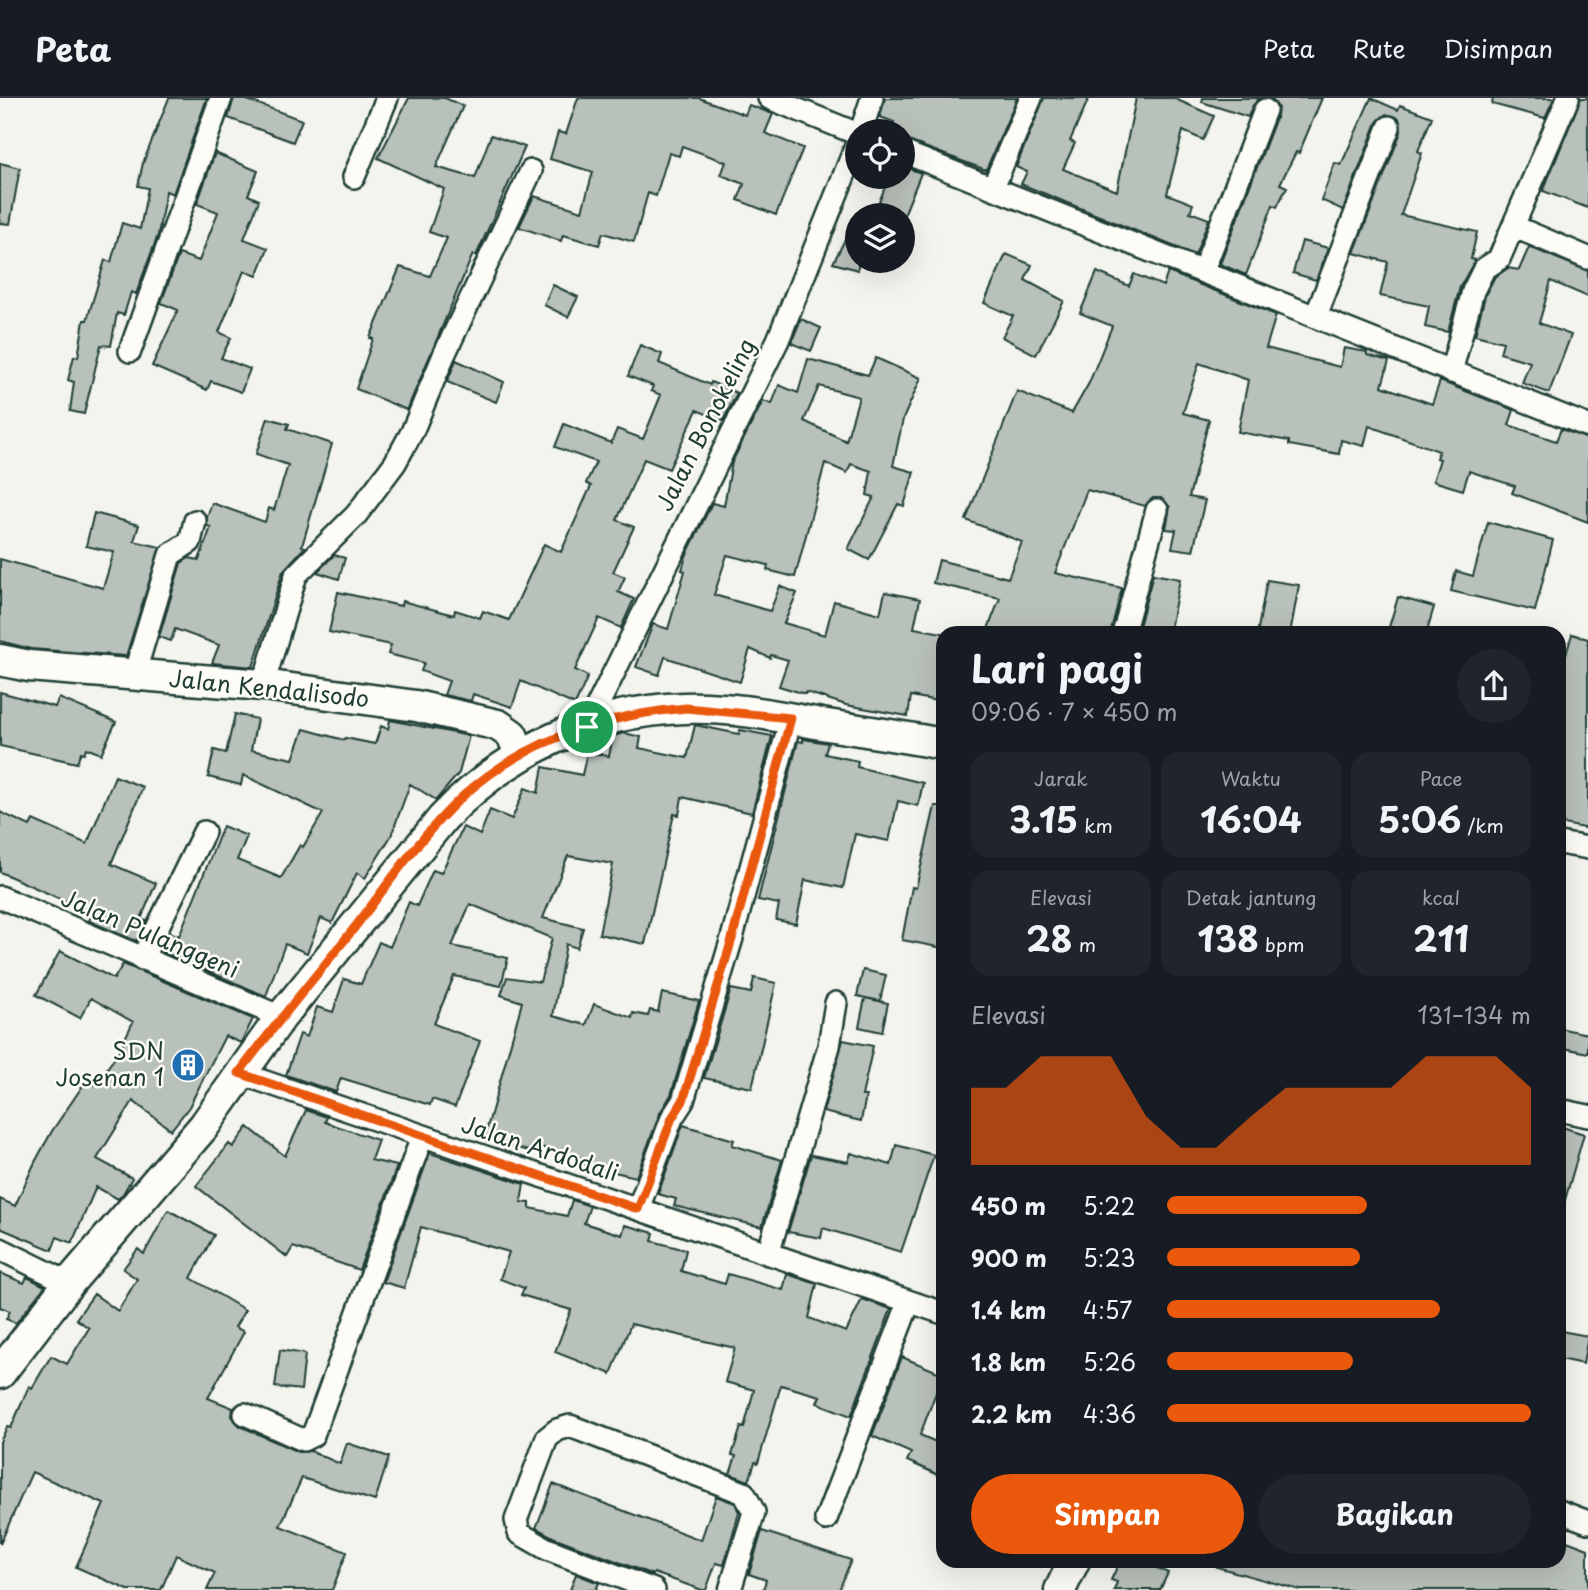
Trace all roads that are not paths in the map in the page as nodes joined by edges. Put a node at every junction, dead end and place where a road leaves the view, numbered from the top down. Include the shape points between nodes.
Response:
1 (221, 98) edge
2 (387, 98) edge
3 (769, 98) edge
4 (872, 98) edge
5 (1031, 98) edge
6 (1568, 98) edge
7 (1265, 110) dead end
8 (864, 119) edge
9 (1389, 127) dead end
10 (845, 128) edge
11 (915, 157) edge
12 (531, 172) dead end
13 (845, 173) edge
14 (354, 177) dead end
15 (993, 187) junction
16 (1515, 227) junction
17 (1588, 258) edge
18 (1203, 271) junction
19 (1316, 316) junction
20 (130, 351) dead end
21 (1451, 372) junction
22 (1588, 426) edge
23 (1157, 510) dead end
24 (195, 521) dead end
25 (1125, 626) edge
26 (0, 660) edge
27 (134, 675) junction
28 (262, 685) junction
29 (791, 718) junction
30 (587, 727) junction
31 (936, 743) edge
32 (520, 754) junction
33 (204, 832) dead end
34 (1566, 844) edge
35 (1588, 848) edge
36 (0, 897) edge
37 (142, 959) junction
38 (836, 1003) dead end
39 (281, 1017) junction
40 (239, 1073) junction
41 (1566, 1111) edge
42 (1588, 1116) edge
43 (422, 1137) junction
44 (638, 1209) junction
45 (0, 1249) edge
46 (768, 1254) junction
47 (69, 1283) junction
48 (909, 1302) junction
49 (936, 1311) edge
50 (0, 1373) edge
51 (245, 1414) dead end
52 (1566, 1514) edge
53 (826, 1519) dead end
54 (1588, 1522) edge
55 (1071, 1568) edge
56 (654, 1590) edge
57 (730, 1590) edge
58 (1060, 1590) edge

1 - 20 street
2 - 14 street
3 - 10 street
4 - 8 street
5 - 15 street
6 - 16 street
7 - 18 street
9 - 19 street
11 - 15 street
12 - 28 street via 395,463 356,515 296,575
13 - 30 street, Jalan Bonokeling via 778,340
15 - 18 street
16 - 17 street
16 - 21 street via 1499,259 1484,269 1473,291
18 - 19 street
19 - 21 street
21 - 22 street
23 - 25 street
24 - 27 street via 190,542 170,555
26 - 27 street, Jalan Kendalisodo
27 - 28 street, Jalan Kendalisodo
28 - 32 street, Jalan Kendalisodo via 416,706 498,725 512,736
29 - 30 street via 686,708 623,716
29 - 31 street
29 - 44 street via 683,1101 672,1118
30 - 32 street
32 - 39 street via 443,818
33 - 37 street
34 - 35 street
36 - 37 street, Jalan Pulanggeni
37 - 39 street, Jalan Pulanggeni
38 - 46 street via 829,1046
39 - 40 street
40 - 43 street, Jalan Ardodali
40 - 47 street via 204,1126
41 - 42 street
43 - 44 street, Jalan Ardodali
43 - 51 street via 313,1435 303,1440
44 - 46 street, Jalan Ardodali
45 - 47 street
46 - 48 street, Jalan Ardodali
47 - 50 street
48 - 49 street, Jalan Ardodali
48 - 53 street
52 - 54 street
55 - 58 street
56 - 57 street via 547,1549 519,1533 516,1520 547,1438 557,1430 570,1426 744,1493 754,1512

